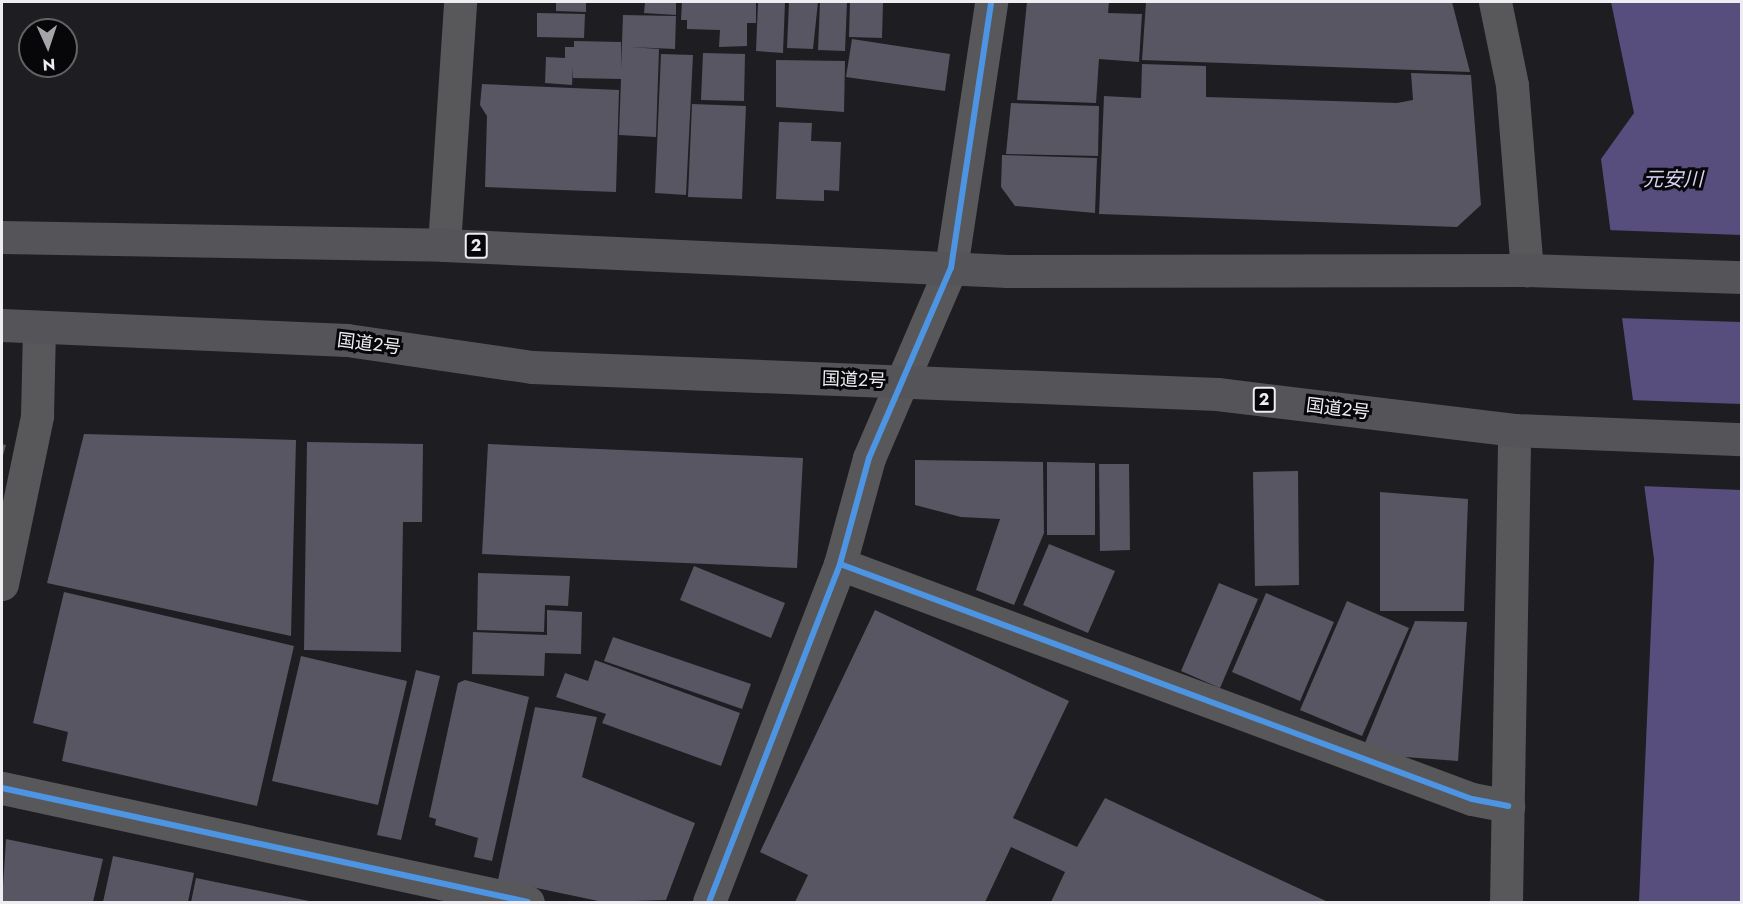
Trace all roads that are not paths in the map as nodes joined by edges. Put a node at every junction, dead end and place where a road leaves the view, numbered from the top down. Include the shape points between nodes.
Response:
1 (460, 2) edge
2 (991, 2) edge
3 (1495, 2) edge
4 (2, 237) edge
5 (444, 245) junction
6 (951, 268) junction
7 (1527, 270) junction
8 (1742, 277) edge
9 (2, 325) edge
10 (39, 329) junction
11 (900, 382) junction
12 (1514, 430) junction
13 (1742, 439) edge
14 (840, 564) junction
15 (2, 584) edge
16 (2, 788) edge
17 (1508, 806) junction
18 (528, 903) edge
19 (709, 903) edge
20 (1506, 903) edge

1 - 5 street
2 - 6 street
3 - 7 street via 1512,85
4 - 5 highway, 2
5 - 6 highway, 2
6 - 7 highway, 2
6 - 11 street
7 - 8 highway, 2
9 - 10 highway, 国道2号 / 2
10 - 11 highway, 国道2号 / 2 via 347,340 532,367
10 - 15 street via 37,416
11 - 12 highway, 国道2号 / 2 via 1217,394
11 - 14 street via 869,458
12 - 13 highway, 国道2号 / 2
12 - 17 street
14 - 17 street via 1472,799
14 - 19 street
16 - 18 street
17 - 20 street

